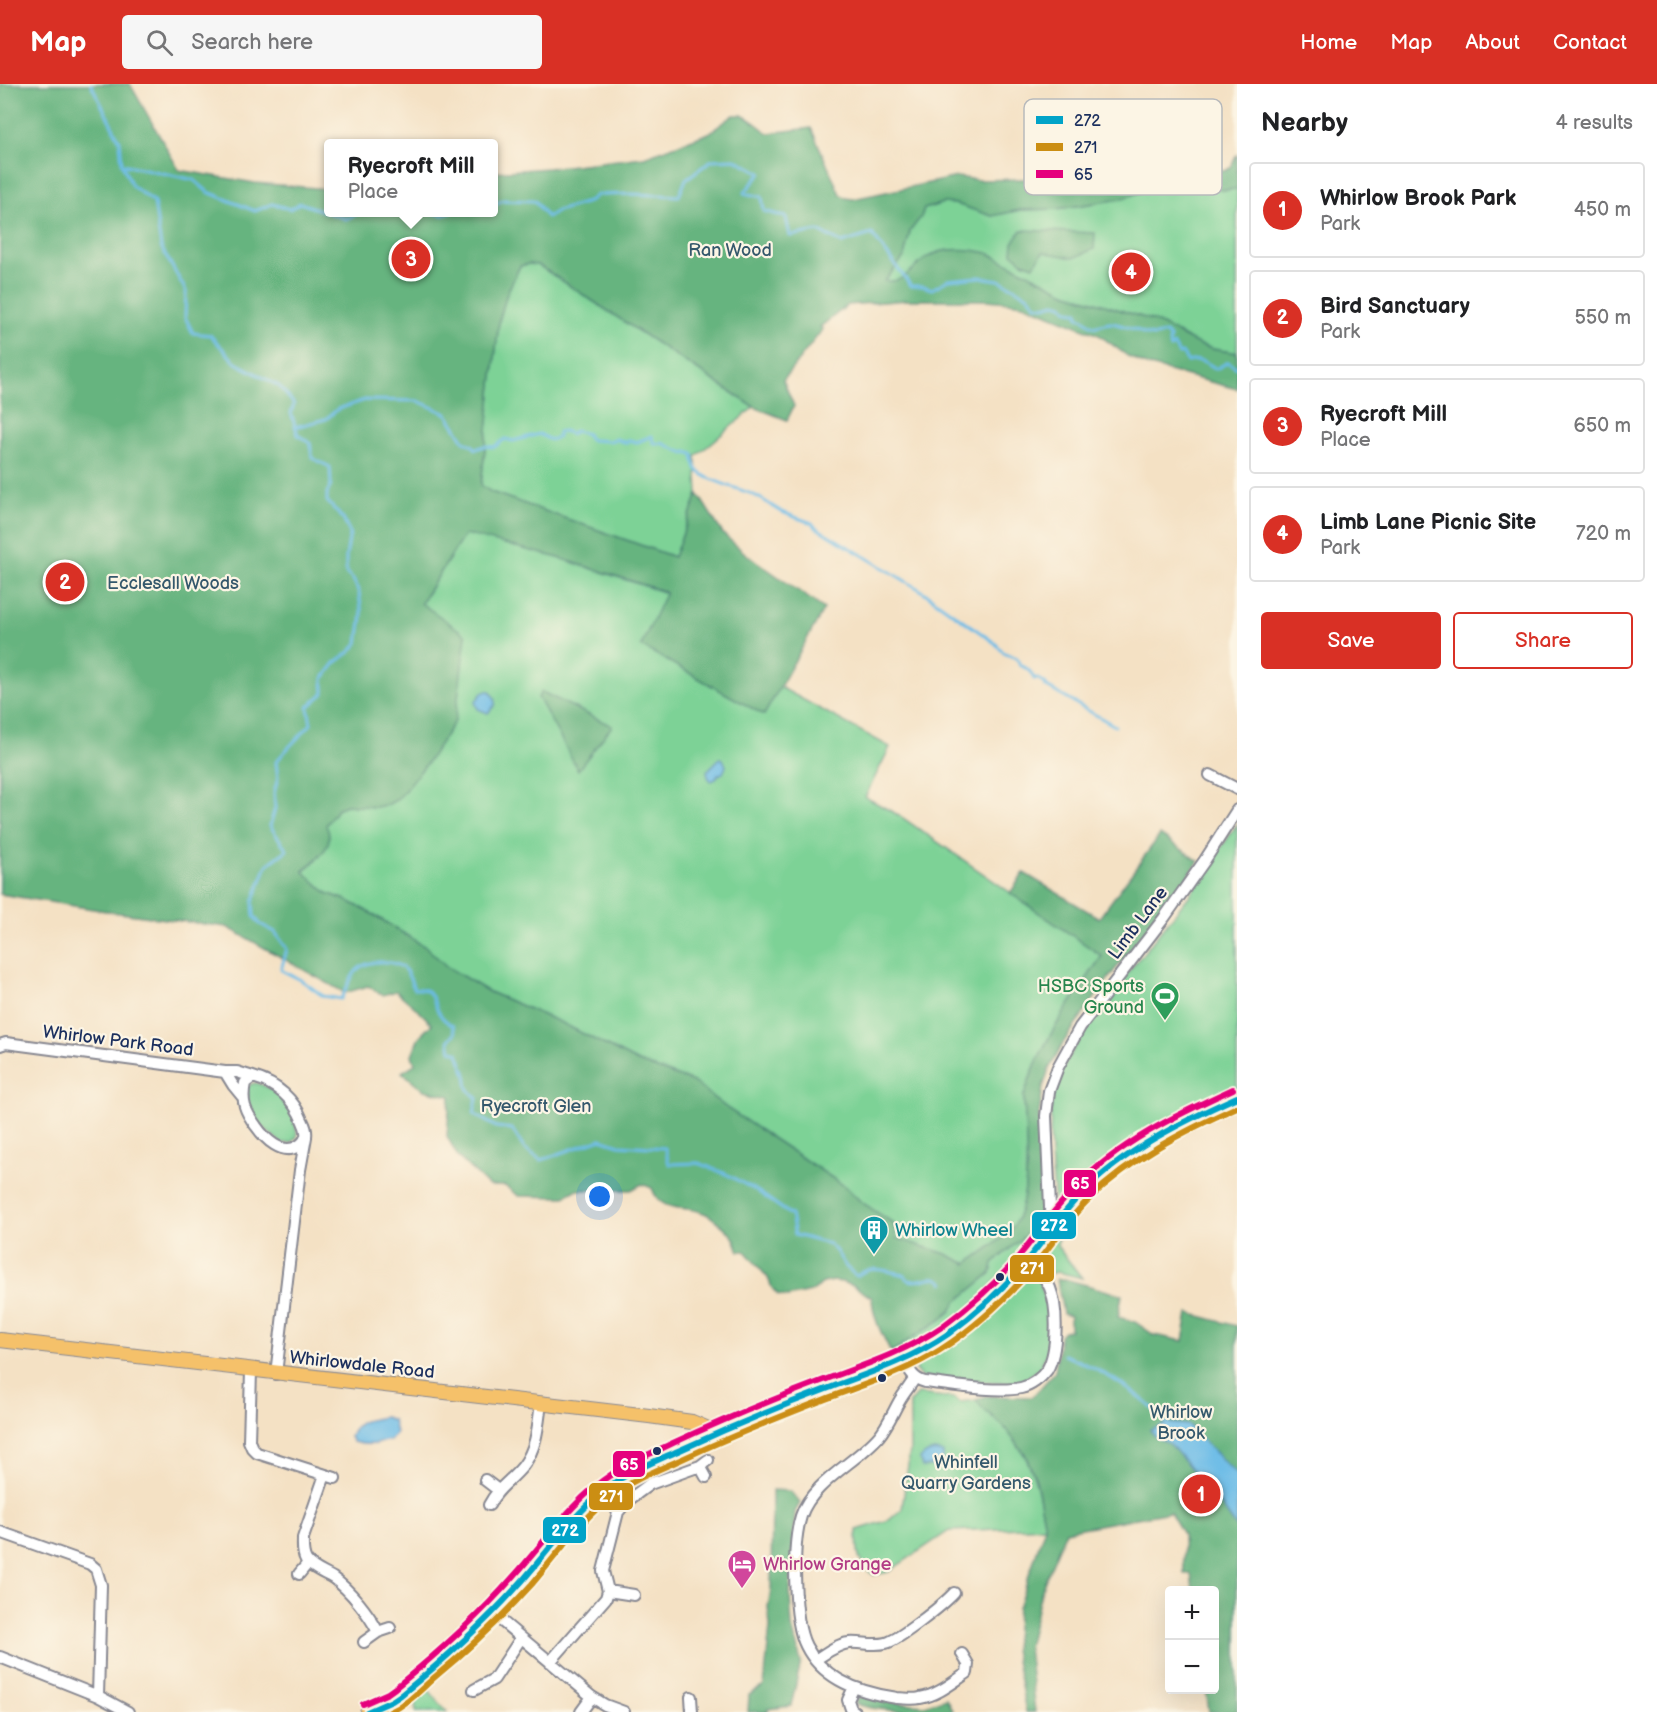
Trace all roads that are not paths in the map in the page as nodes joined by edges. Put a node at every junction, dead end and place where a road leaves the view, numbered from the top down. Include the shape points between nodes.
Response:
1 (1210, 775) dead end
2 (1237, 789) edge
3 (1237, 810) edge
4 (2, 1042) edge
5 (225, 1072) junction
6 (254, 1077) junction
7 (242, 1096) junction
8 (1237, 1097) edge
9 (306, 1137) junction
10 (282, 1149) junction
11 (300, 1170) junction
12 (1051, 1230) junction
13 (1028, 1259) junction
14 (0, 1340) edge
15 (904, 1360) junction
16 (250, 1371) junction
17 (276, 1374) junction
18 (915, 1378) junction
19 (541, 1403) junction
20 (718, 1433) junction
21 (706, 1477) dead end
22 (485, 1480) dead end
23 (498, 1490) junction
24 (489, 1505) dead end
25 (0, 1532) edge
26 (308, 1563) junction
27 (299, 1574) dead end
28 (608, 1591) junction
29 (954, 1593) dead end
30 (634, 1595) dead end
31 (492, 1613) junction
32 (390, 1628) dead end
33 (378, 1632) junction
34 (521, 1638) junction
35 (364, 1642) dead end
36 (962, 1654) dead end
37 (0, 1657) edge
38 (815, 1660) junction
39 (550, 1662) junction
40 (854, 1687) junction
41 (474, 1690) dead end
42 (98, 1696) junction
43 (592, 1697) junction
44 (691, 1697) dead end
45 (128, 1712) edge
46 (367, 1712) edge
47 (581, 1712) edge
48 (624, 1712) edge
49 (692, 1712) edge
50 (855, 1712) edge

1 - 2 street
3 - 12 street, Limb Lane via 1164,918 1086,1017 1058,1067 1049,1091 1046,1116
4 - 5 street, Whirlow Park Road
5 - 6 street, Whirlow Park Road
5 - 7 street
6 - 7 street via 245,1083
6 - 9 street, Whirlow Park Road via 285,1093 299,1111
7 - 10 street via 257,1128
8 - 12 main road via 1134,1151 1092,1183
9 - 10 street via 301,1145
9 - 11 street, Whirlow Park Road
10 - 11 street
11 - 17 street, Whirlow Park Road
12 - 13 main road
13 - 15 main road via 957,1327
13 - 18 street via 1046,1280 1054,1301 1054,1343 1041,1377 1021,1388 999,1389
14 - 16 main road, Whirlowdale Road
15 - 18 street
15 - 20 main road
16 - 17 main road, Whirlowdale Road
16 - 26 street via 252,1448 330,1477 303,1538
17 - 19 main road, Whirlowdale Road
18 - 38 street via 880,1435 820,1487 801,1515 796,1573 798,1615 801,1635
19 - 20 main road, Whirlowdale Road via 692,1422
19 - 23 street via 531,1451
20 - 31 main road via 601,1492
21 - 28 street via 704,1463 651,1484 627,1501 618,1512 603,1571
22 - 23 street
23 - 24 street
25 - 42 street via 96,1569 101,1585
26 - 27 street
26 - 33 street via 343,1585
28 - 30 street
28 - 39 street
29 - 38 street via 897,1640 847,1643
31 - 34 street
31 - 46 main road via 394,1700
32 - 33 street
33 - 35 street
34 - 39 street
34 - 41 street via 494,1679
36 - 40 street via 968,1664 967,1673 937,1693 918,1699 883,1696
37 - 42 street
38 - 40 street
39 - 43 street
40 - 50 street via 848,1700
42 - 45 street
43 - 47 street
43 - 48 street
44 - 49 street

